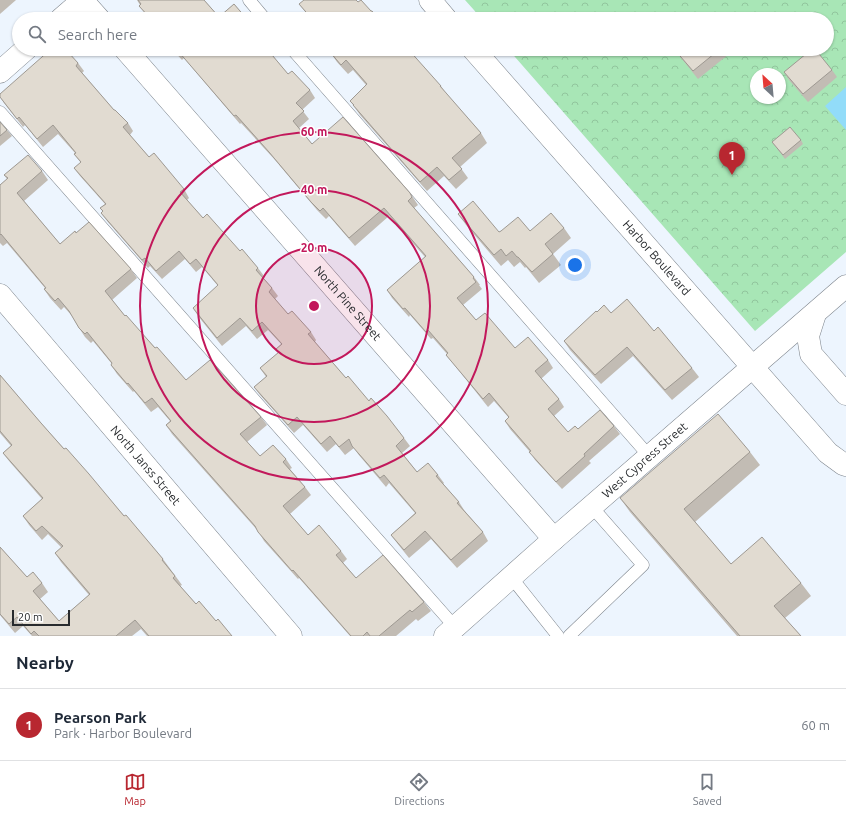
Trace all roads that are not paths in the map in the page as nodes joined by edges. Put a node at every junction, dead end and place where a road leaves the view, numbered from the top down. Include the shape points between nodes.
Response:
1 (83, 0) edge
2 (249, 0) edge
3 (430, 0) edge
4 (69, 12) edge
5 (93, 12) edge
6 (259, 12) edge
7 (440, 12) edge
8 (18, 56) edge
9 (131, 56) edge
10 (298, 56) edge
11 (479, 56) edge
12 (0, 72) edge
13 (0, 112) edge
14 (846, 286) edge
15 (0, 295) edge
16 (815, 314) junction
17 (753, 367) junction
18 (846, 394) edge
19 (650, 457) junction
20 (845, 468) edge
21 (592, 507) junction
22 (554, 539) junction
23 (512, 577) junction
24 (450, 631) edge
25 (291, 636) edge
26 (558, 636) edge
27 (569, 636) edge

1 - 4 street
1 - 5 street
2 - 6 lane
3 - 7 street
8 - 12 street
9 - 22 street, North Pine Street
10 - 19 lane
11 - 17 street, Harbor Boulevard
13 - 24 lane
14 - 16 street, West Cypress Street
15 - 25 street, North Janss Street
16 - 17 street, West Cypress Street
16 - 18 street via 808,336 811,354
17 - 19 street, West Cypress Street
17 - 20 street, Harbor Boulevard via 828,453
19 - 21 street, West Cypress Street
21 - 22 street, West Cypress Street
21 - 27 lane via 643,565
22 - 23 street, West Cypress Street
23 - 24 street, West Cypress Street
23 - 26 lane

